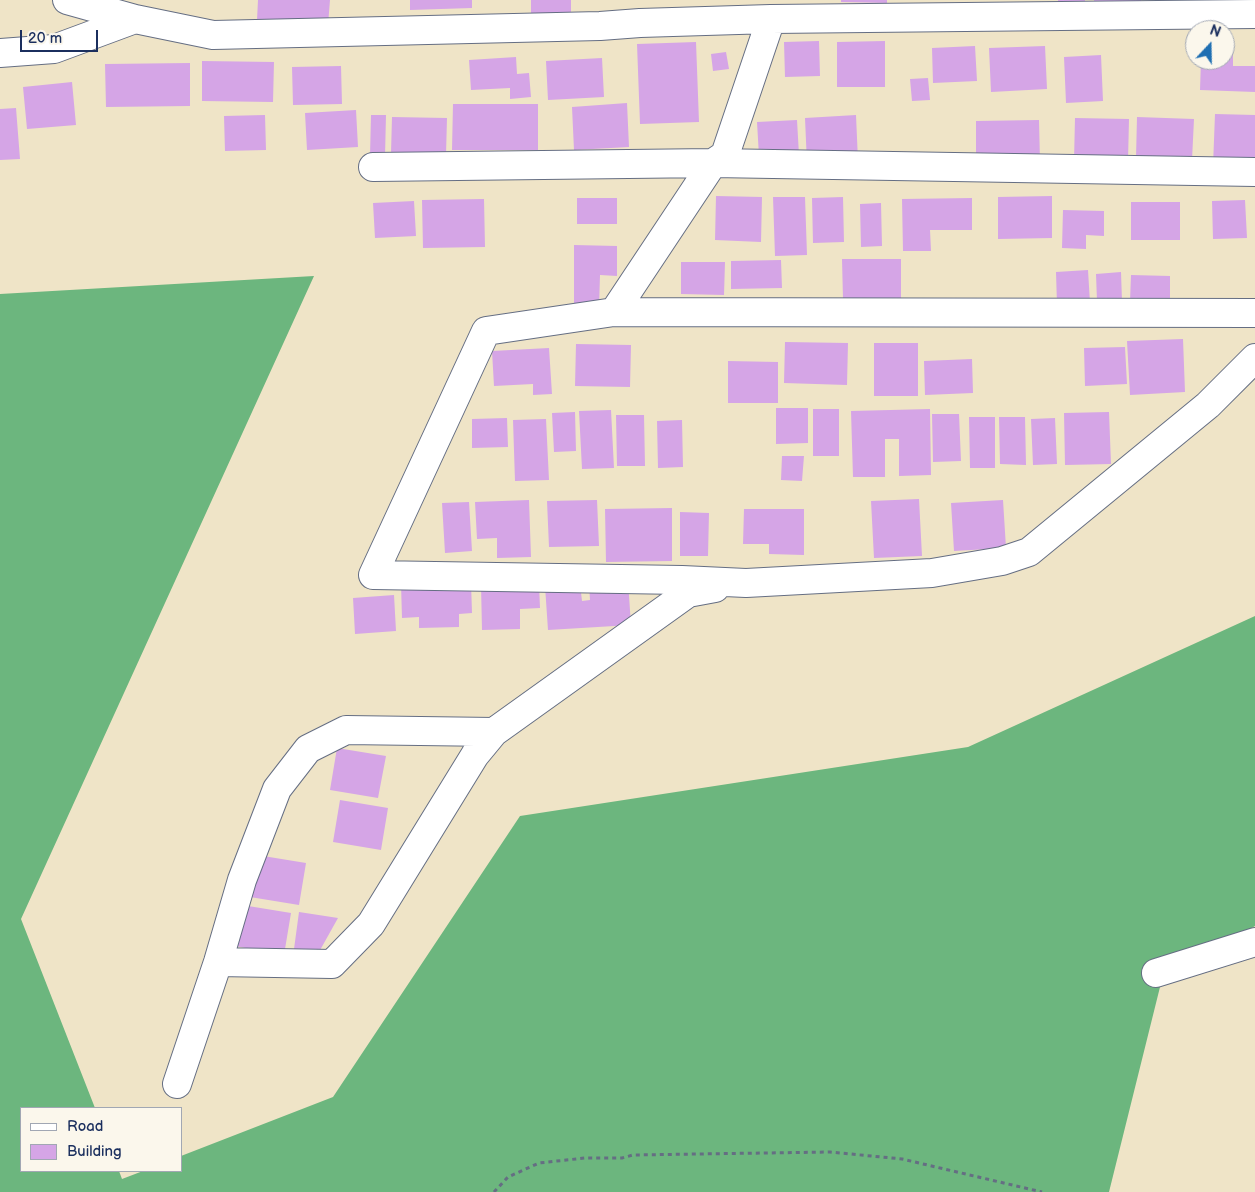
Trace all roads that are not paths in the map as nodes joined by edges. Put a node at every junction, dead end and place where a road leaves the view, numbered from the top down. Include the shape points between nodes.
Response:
1 (67, 0) edge
2 (644, 11) edge
3 (1255, 14) edge
4 (772, 18) junction
5 (135, 19) junction
6 (0, 53) edge
7 (713, 163) junction
8 (373, 167) dead end
9 (1255, 172) edge
10 (614, 312) junction
11 (1255, 313) edge
12 (1255, 358) edge
13 (746, 583) junction
14 (494, 732) junction
15 (1255, 942) edge
16 (218, 962) junction
17 (1156, 973) dead end
18 (176, 1084) dead end

1 - 5 street
2 - 4 street
2 - 5 street via 600,26 213,35
3 - 4 street
4 - 7 street via 725,155
5 - 6 street via 54,50
7 - 8 street
7 - 9 street
7 - 10 street
10 - 11 street
10 - 13 street via 486,331 373,575
12 - 13 street via 1208,404 1029,552 1002,561 932,573
13 - 14 street via 688,593
14 - 16 street via 475,755 371,924 332,964
14 - 16 street via 346,730 308,749 277,789 242,880
15 - 17 street
16 - 18 street

